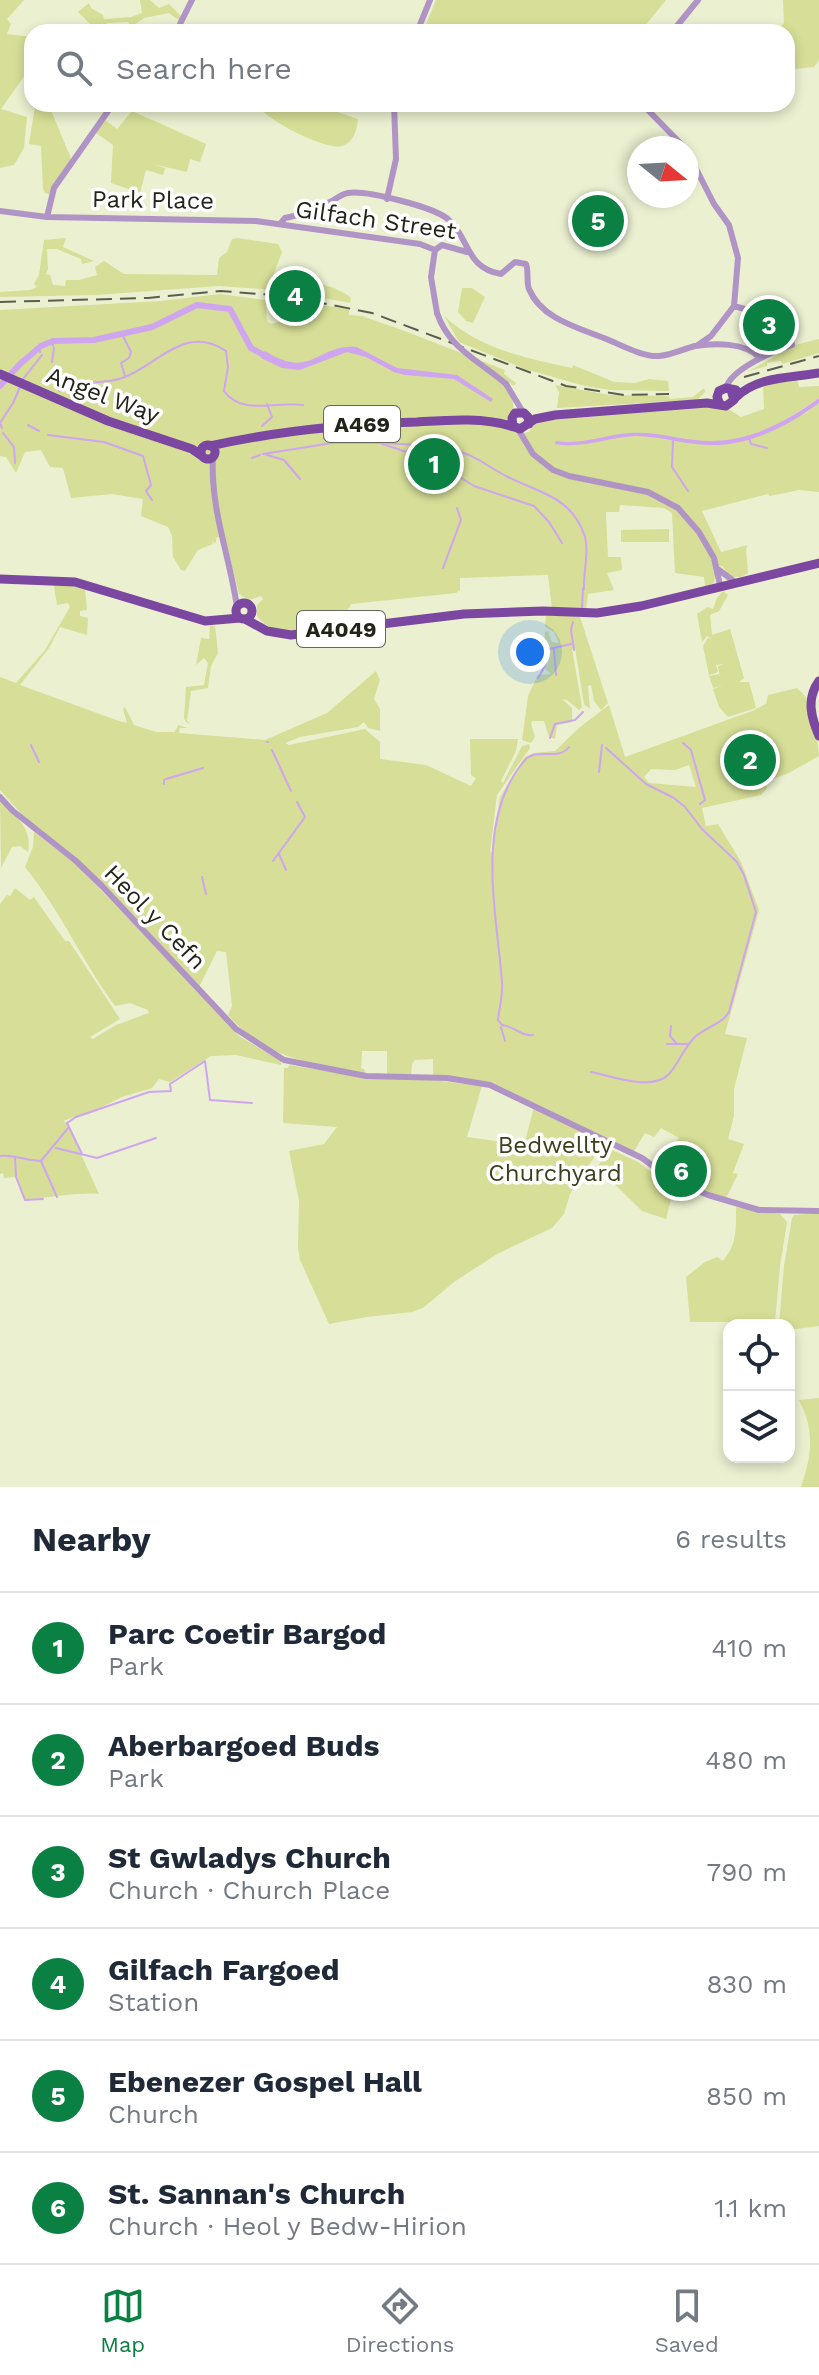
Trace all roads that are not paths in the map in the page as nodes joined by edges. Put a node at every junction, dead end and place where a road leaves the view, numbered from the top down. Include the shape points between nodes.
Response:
1 (192, 0) edge
2 (430, 0) edge
3 (698, 0) edge
4 (180, 24) edge
5 (420, 24) edge
6 (678, 24) edge
7 (107, 112) edge
8 (394, 112) edge
9 (650, 112) edge
10 (673, 136) edge
11 (699, 176) edge
12 (387, 199) junction
13 (0, 211) edge
14 (47, 217) junction
15 (292, 217) junction
16 (280, 224) junction
17 (291, 226) junction
18 (466, 248) junction
19 (435, 250) junction
20 (734, 306) junction
21 (698, 345) junction
22 (760, 358) junction
23 (819, 373) edge
24 (0, 374) edge
25 (734, 392) junction
26 (719, 400) junction
27 (520, 418) junction
28 (206, 452) junction
29 (819, 563) edge
30 (0, 579) edge
31 (724, 579) junction
32 (242, 612) junction
33 (819, 681) edge
34 (819, 736) edge
35 (0, 797) edge
36 (819, 1211) edge

1 - 4 street
2 - 5 street
3 - 6 street
7 - 14 street via 54,188
8 - 12 street via 396,159
9 - 10 street
11 - 20 street via 736,246
12 - 15 street via 343,194
12 - 18 street via 445,216
13 - 14 street, Park Place
14 - 16 street, Park Place
15 - 16 street
15 - 17 street
16 - 17 street, Gilfach Street
17 - 19 street, Gilfach Street
18 - 19 street, Gilfach Street via 442,245
18 - 21 street via 486,271 497,274 524,262 529,285 548,311 576,329 653,356
19 - 27 street, bridge via 431,277 444,330 463,352 506,384
20 - 21 street
20 - 22 street via 788,321 792,345
21 - 22 street via 739,346
22 - 25 street via 731,377
23 - 25 main road, A469 via 773,379
24 - 28 main road, Angel Way / A469 via 108,421
25 - 26 main road, A469 via 719,391
25 - 26 main road, A469 via 729,405
26 - 27 main road, A469
27 - 28 main road, Angel Way / A469 via 501,423 353,425 225,444
27 - 31 street via 533,454 553,470 648,492 672,504 699,532
28 - 32 street via 222,544
29 - 31 main road, A4049
30 - 32 main road via 75,582 205,621
31 - 32 main road, A4049 via 641,606 597,613 505,612 291,635 273,633
33 - 34 main road via 810,703
35 - 36 street, Heol y Cefn via 102,886 236,1029 284,1060 366,1076 490,1085 708,1195 759,1210

